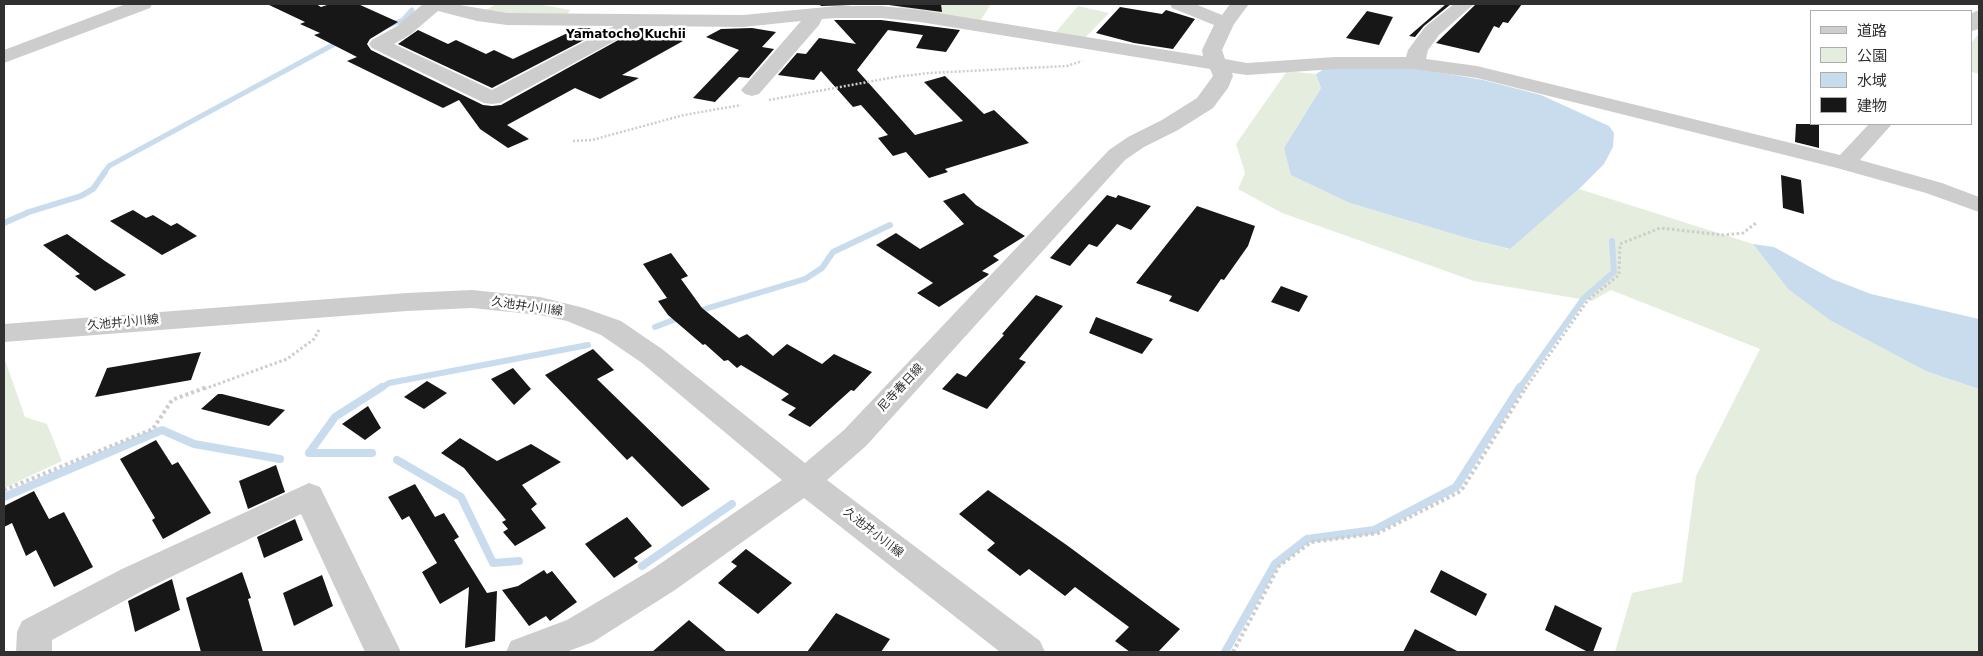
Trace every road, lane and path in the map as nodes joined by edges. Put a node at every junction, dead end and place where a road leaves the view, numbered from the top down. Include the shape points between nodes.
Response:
1 (143, 4) edge
2 (433, 4) edge
3 (1179, 4) edge
4 (1240, 4) edge
5 (1465, 4) edge
6 (812, 14) junction
7 (633, 21) junction
8 (1225, 23) junction
9 (1120, 49) junction
10 (4, 57) edge
11 (1414, 63) junction
12 (1219, 65) junction
13 (752, 99) junction
14 (1880, 125) edge
15 (573, 141) dead end
16 (1845, 163) junction
17 (1979, 205) edge
18 (1756, 223) dead end
19 (325, 309) junction
20 (4, 333) edge
21 (805, 481) junction
22 (4, 490) edge
23 (34, 652) edge
24 (383, 652) edge
25 (524, 652) edge
26 (1027, 652) edge
27 (1233, 652) edge

1 - 10 street
2 - 7 street via 507,20
2 - 7 street via 404,30 379,44 492,98
3 - 8 street
4 - 8 street
5 - 11 street via 1432,31 1418,50
6 - 7 street via 742,21
6 - 9 street via 881,12 920,16
6 - 13 street via 812,21
8 - 12 street via 1212,50
9 - 12 street
9 - 13 path via 1067,66 929,73
11 - 12 street via 1247,69
11 - 16 street via 1476,72
12 - 21 street, 尼寺春日線 via 1224,76 1205,103 1117,155 855,438
13 - 15 path via 592,140
14 - 16 street
16 - 17 street via 1934,188
18 - 27 path via 1743,233 1723,236 1660,228 1620,244 1619,275 1588,300 1535,373 1462,491 1378,533 1311,542 1279,566
19 - 20 street, 久池井小川線
19 - 21 street, 久池井小川線 via 472,299 540,306 574,314 611,328 652,356
19 - 22 path via 325,321 314,339 287,359 172,400 153,429
21 - 25 street, 尼寺春日線 via 663,580 580,631
21 - 26 street, 久池井小川線
23 - 24 street via 35,632 134,580 309,496

